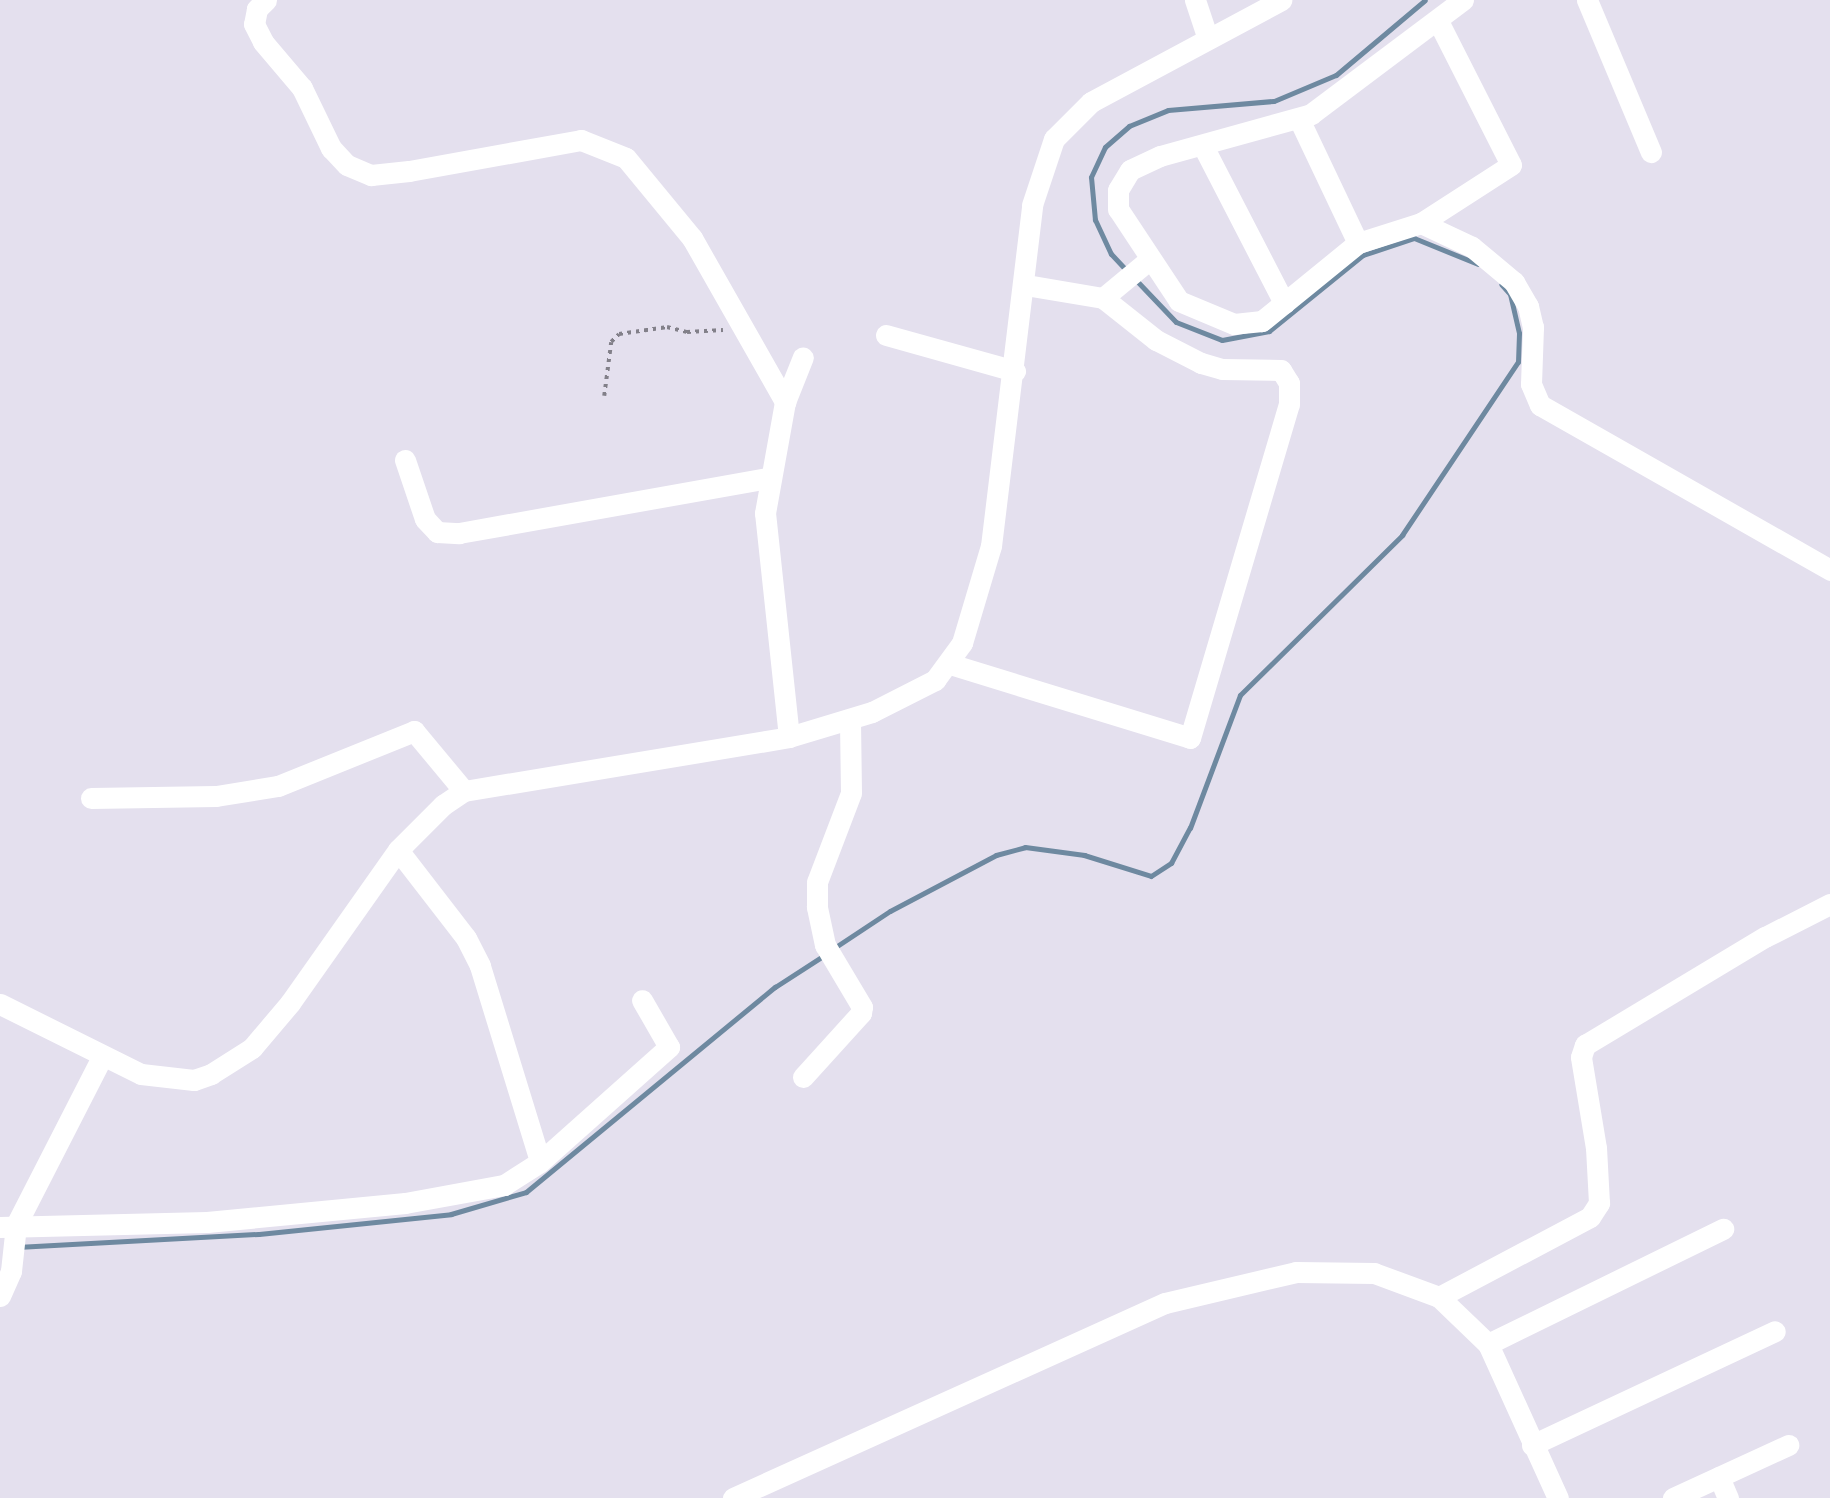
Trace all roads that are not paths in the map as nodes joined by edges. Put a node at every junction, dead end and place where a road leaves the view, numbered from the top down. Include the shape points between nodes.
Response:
1 (265, 0) edge
2 (1195, 0) edge
3 (1281, 0) edge
4 (1463, 0) edge
5 (1587, 0) edge
6 (1438, 20) junction
7 (1208, 39) junction
8 (1299, 119) junction
9 (1203, 146) junction
10 (1651, 152) dead end
11 (1422, 223) junction
12 (1358, 243) junction
13 (1149, 260) junction
14 (1025, 285) junction
15 (1106, 295) junction
16 (1284, 303) junction
17 (886, 335) dead end
18 (803, 357) dead end
19 (1015, 371) junction
20 (785, 402) junction
21 (405, 460) dead end
22 (769, 478) junction
23 (1830, 570) edge
24 (950, 664) junction
25 (850, 720) junction
26 (789, 737) junction
27 (464, 791) junction
28 (91, 798) dead end
29 (398, 850) junction
30 (1830, 904) edge
31 (642, 1000) dead end
32 (0, 1004) edge
33 (102, 1057) junction
34 (803, 1077) dead end
35 (540, 1161) junction
36 (10, 1229) edge
37 (1723, 1229) dead end
38 (0, 1296) edge
39 (1439, 1297) junction
40 (1775, 1331) dead end
41 (1488, 1344) junction
42 (1532, 1445) junction
43 (1788, 1445) dead end
44 (1719, 1476) junction
45 (733, 1498) edge
46 (1558, 1498) edge
47 (1673, 1498) edge
48 (1728, 1498) edge

1 - 20 street via 257,9 254,24 258,33 302,88 331,148 347,165 371,175 581,140 626,158 692,238
2 - 7 street
3 - 7 street
4 - 6 street
5 - 10 street
6 - 8 street via 1347,90
6 - 11 street via 1511,162
7 - 14 street via 1091,102 1054,138 1032,205
8 - 9 street
8 - 12 street
9 - 13 street via 1141,163 1122,180 1118,209
9 - 16 street
11 - 12 street
11 - 23 street via 1472,247 1514,282 1528,306 1533,327 1531,384 1539,405
12 - 16 street
13 - 15 street
13 - 16 street via 1179,301 1216,320 1234,324 1262,321
14 - 15 street
14 - 19 street
15 - 24 street via 1156,340 1200,363 1222,369 1281,370 1289,383 1289,404 1195,731 1185,738
17 - 19 street
18 - 20 street
19 - 24 street via 991,547 972,616
20 - 22 street
21 - 22 street via 425,519 437,532 459,533
22 - 26 street via 766,549
24 - 25 street via 916,694
25 - 26 street
25 - 34 street via 851,793 844,822 817,882 825,945 858,999 861,1013
26 - 27 street
27 - 28 street via 414,731 278,786 216,796
27 - 29 street via 443,805
29 - 33 street via 290,1003 252,1048 232,1063 211,1074 184,1079 141,1074
29 - 35 street via 466,938 481,966
30 - 39 street via 1765,937 1585,1045 1581,1057 1596,1148 1599,1203 1590,1217
31 - 35 street via 669,1047
32 - 33 street
33 - 36 street
35 - 36 street via 504,1185 405,1203 207,1222
36 - 38 street via 11,1271
37 - 41 street
39 - 41 street
39 - 45 street via 1374,1273 1296,1272 1181,1297
40 - 42 street
41 - 42 street
42 - 46 street
43 - 44 street
44 - 47 street
44 - 48 street

